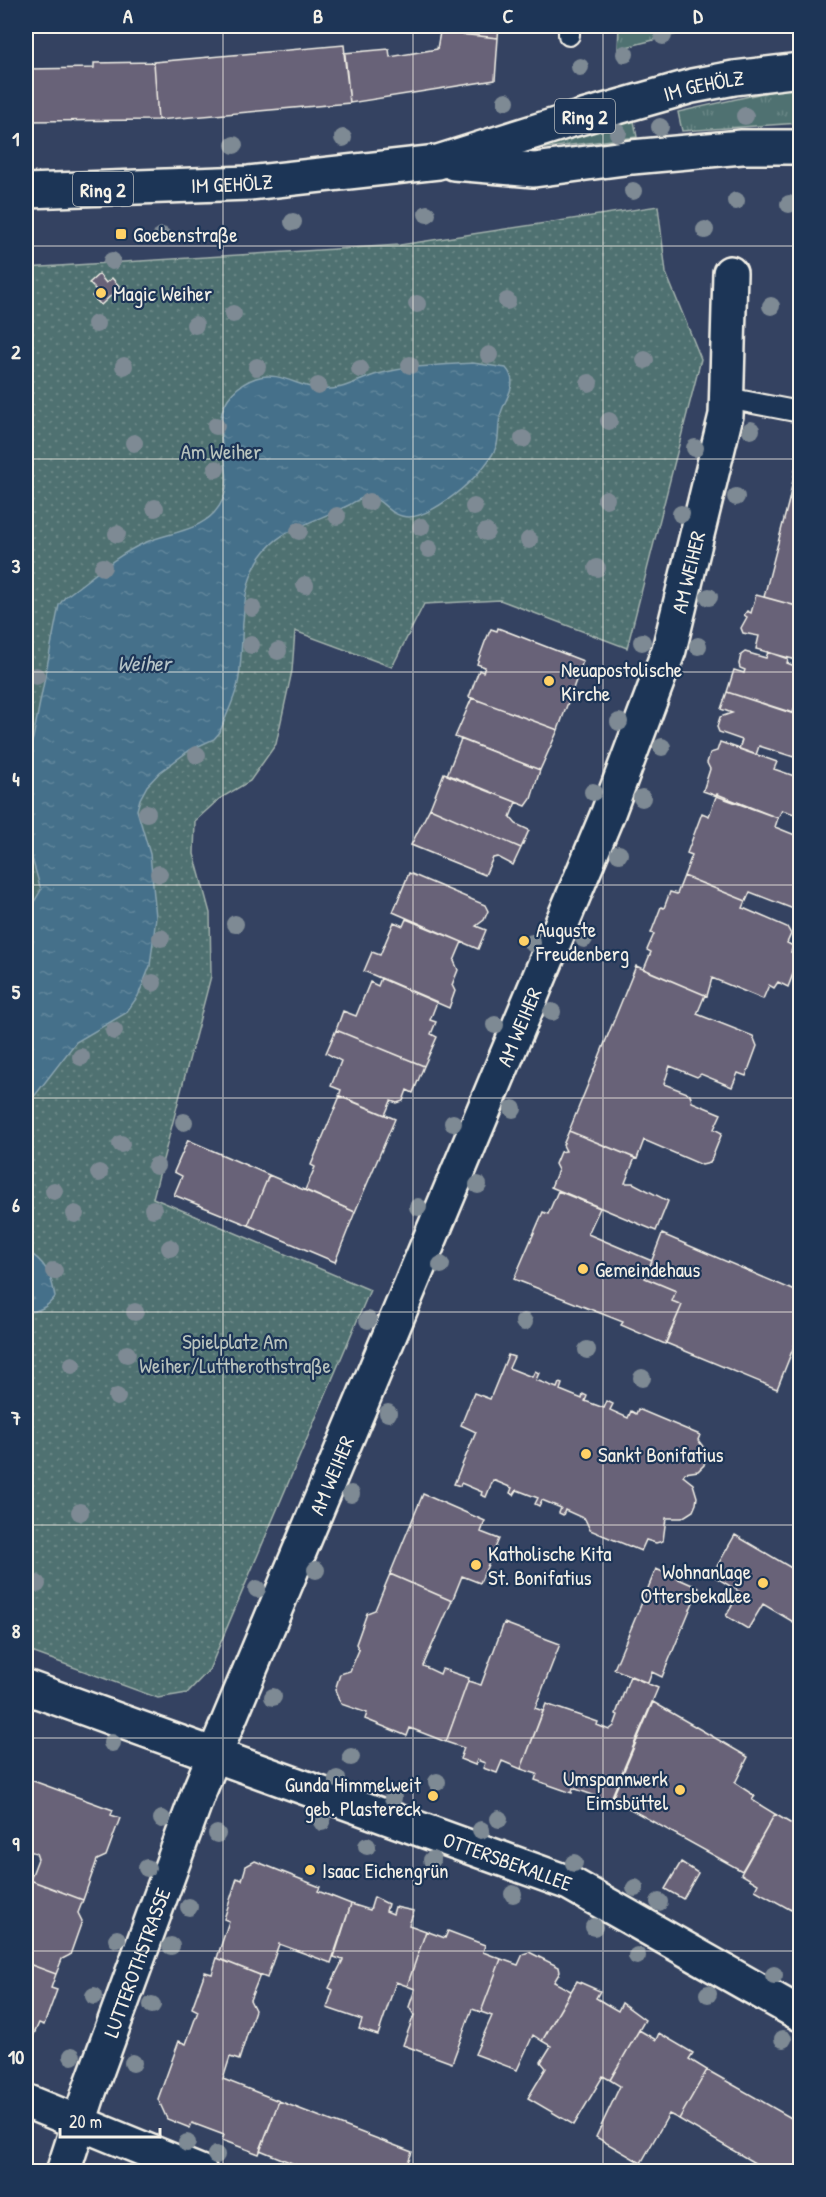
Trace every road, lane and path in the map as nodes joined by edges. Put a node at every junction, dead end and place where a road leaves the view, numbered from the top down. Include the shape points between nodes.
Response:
1 (801, 70) edge
2 (801, 147) edge
3 (438, 162) junction
4 (26, 191) edge
5 (730, 273) dead end
6 (727, 398) junction
7 (801, 412) edge
8 (26, 1687) edge
9 (214, 1755) junction
10 (801, 2014) edge
11 (26, 2101) edge
12 (80, 2122) junction
13 (63, 2172) edge
14 (200, 2172) edge

1 - 3 street, IM GEHÖLZ / Ring 2 via 692,86
2 - 3 street, IM GEHÖLZ / Ring 2 via 632,156 534,170
3 - 4 street, IM GEHÖLZ / Ring 2 via 249,183
5 - 6 street, AM WEIHER
6 - 7 lane
6 - 9 street, AM WEIHER via 669,650 608,813
8 - 9 street, OTTERSBEKALLEE
9 - 10 street, OTTERSBEKALLEE via 569,1883
9 - 12 street, LUTTEROTHSTRASSE
11 - 12 street
12 - 13 street, LUTTEROTHSTRASSE
12 - 14 street

